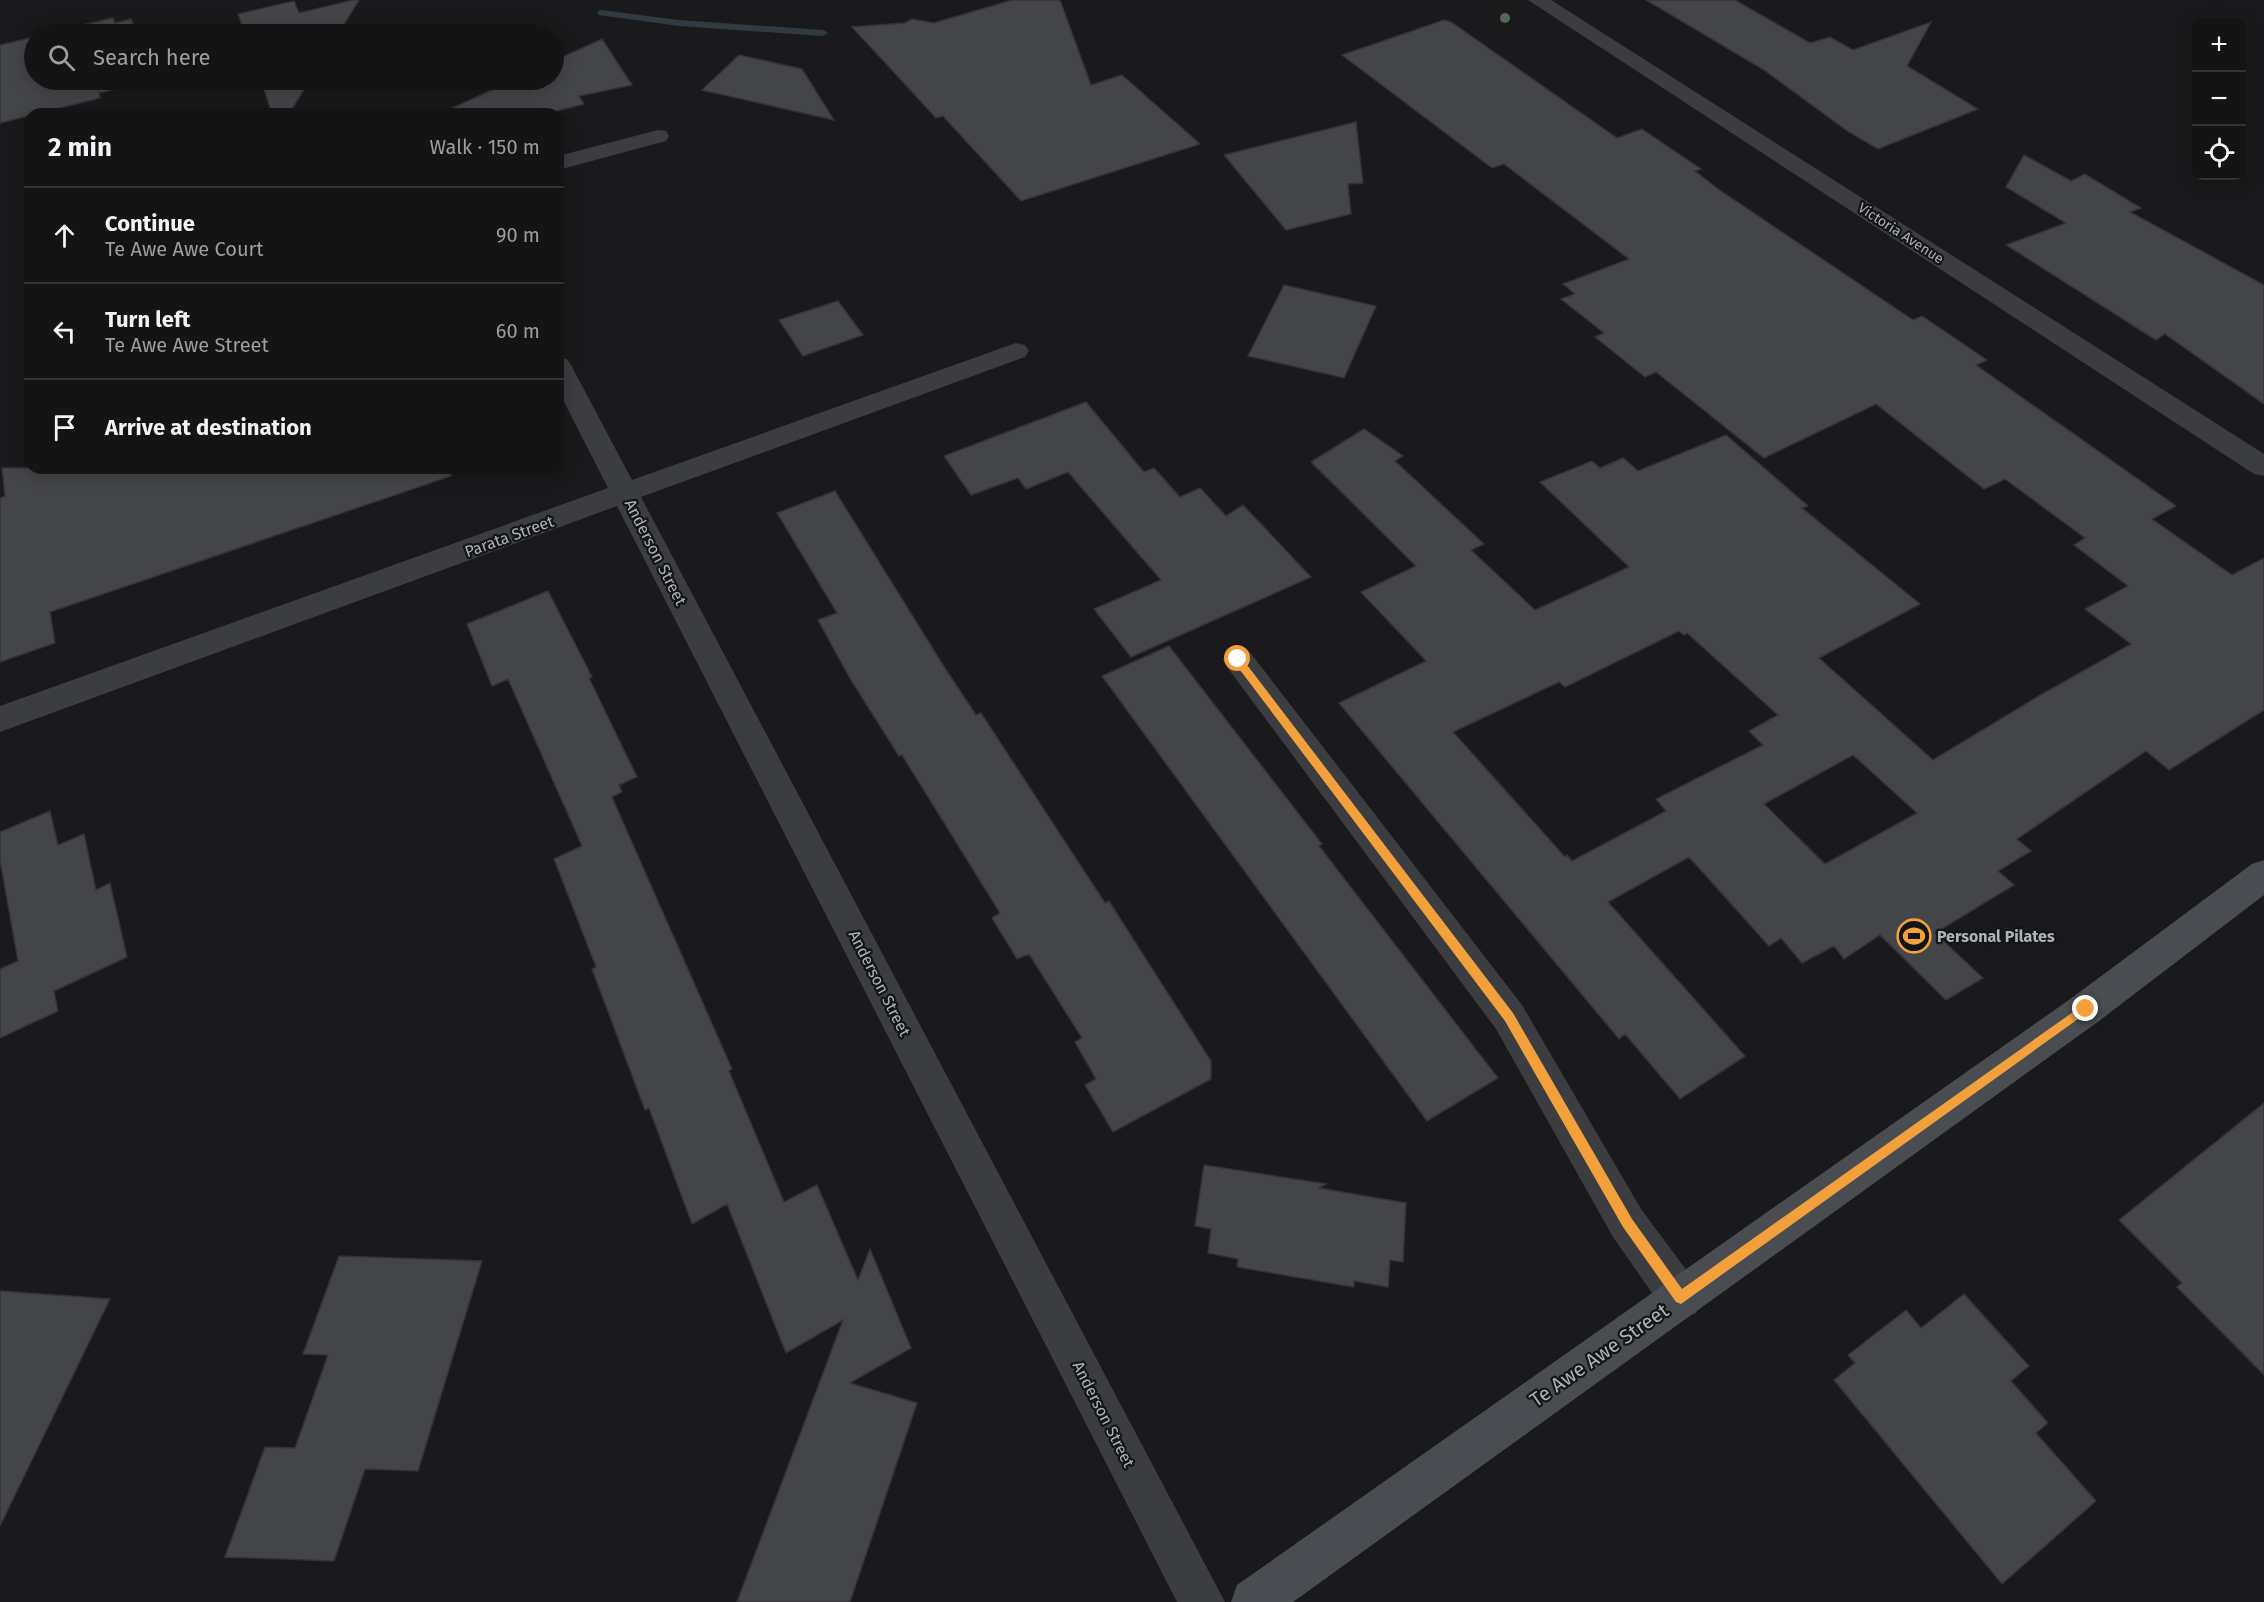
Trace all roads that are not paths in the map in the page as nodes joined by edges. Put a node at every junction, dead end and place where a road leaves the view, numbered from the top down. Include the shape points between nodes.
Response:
1 (1538, 0) edge
2 (658, 136) dead end
3 (564, 161) edge
4 (1016, 351) dead end
5 (564, 376) edge
6 (2264, 467) edge
7 (626, 493) junction
8 (1238, 659) dead end
9 (0, 719) edge
10 (2264, 875) edge
11 (1681, 1298) junction
12 (1202, 1602) edge
13 (1254, 1602) edge

1 - 6 street, Victoria Avenue
2 - 3 street
4 - 7 street, Parata Street
5 - 7 street, Anderson Street
7 - 9 street, Parata Street
7 - 12 street, Anderson Street
8 - 11 street via 1509,1017 1628,1223
10 - 11 main road, Te Awe Awe Street via 2086,1009
11 - 13 main road, Te Awe Awe Street

